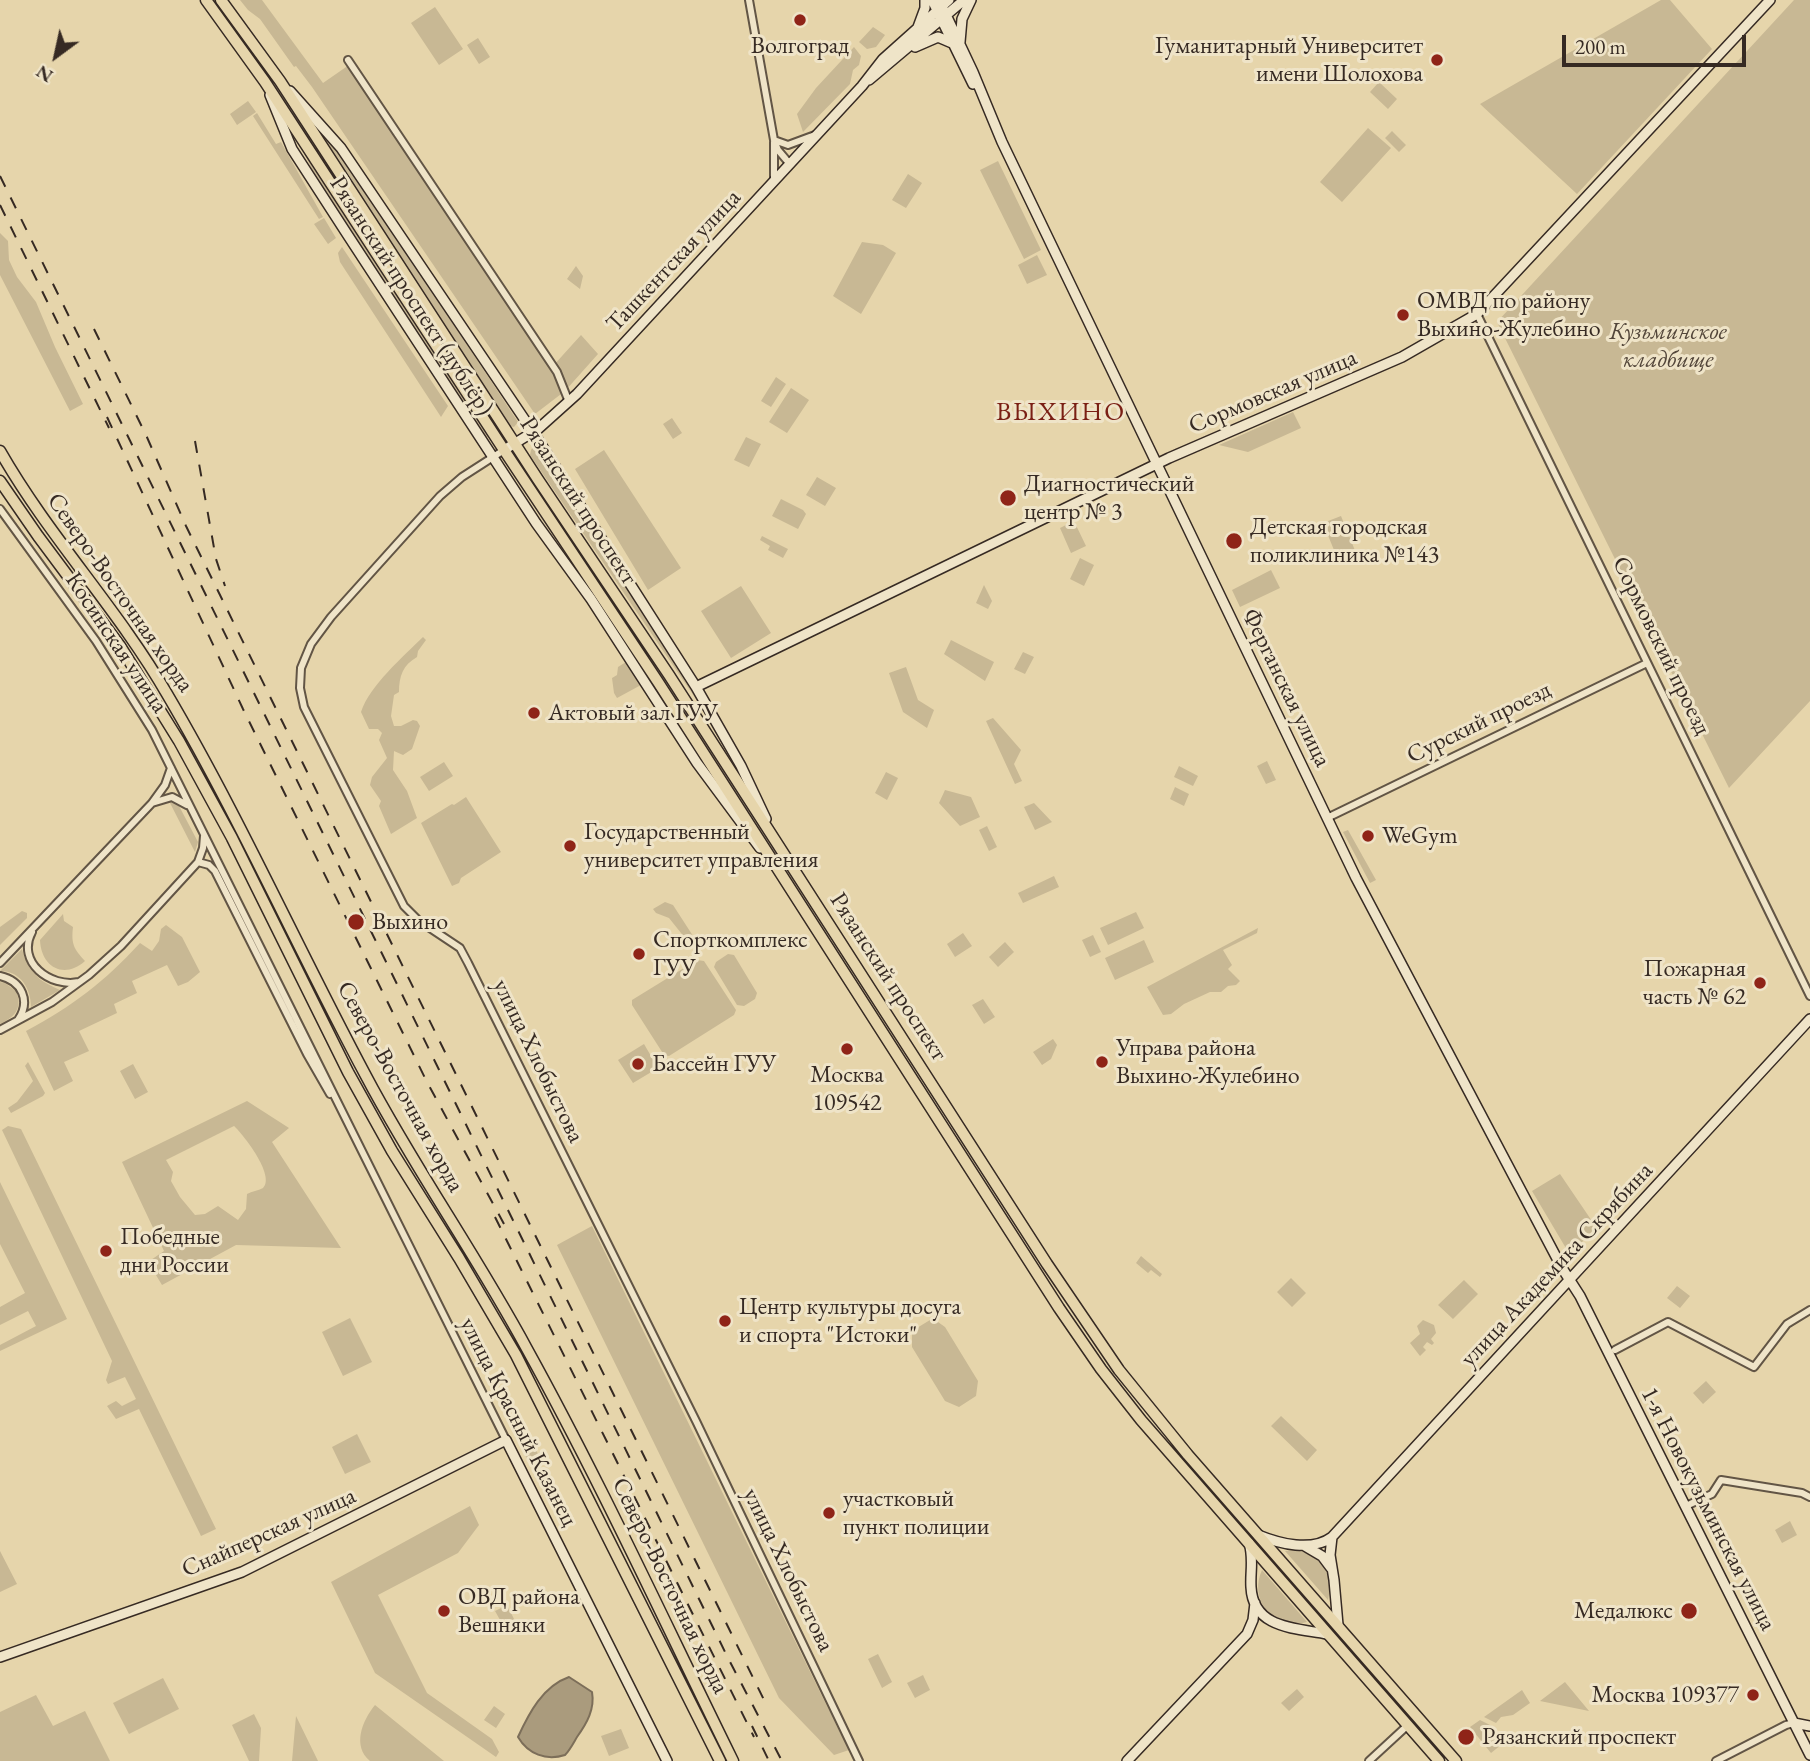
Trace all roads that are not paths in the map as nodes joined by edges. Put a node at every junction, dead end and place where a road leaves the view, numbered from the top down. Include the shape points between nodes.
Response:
1 (206, 0) edge
2 (222, 0) edge
3 (749, 0) edge
4 (925, 0) edge
5 (932, 0) edge
6 (964, 0) edge
7 (971, 0) edge
8 (1770, 0) edge
9 (942, 9) edge
10 (917, 28) junction
11 (956, 43) junction
12 (905, 51) junction
13 (348, 60) dead end
14 (279, 80) junction
15 (265, 82) junction
16 (862, 86) junction
17 (815, 135) junction
18 (774, 140) junction
19 (789, 163) junction
20 (774, 180) junction
21 (1477, 314) junction
22 (569, 402) junction
23 (533, 432) junction
24 (514, 444) junction
25 (504, 450) junction
26 (0, 452) edge
27 (493, 457) junction
28 (1157, 464) junction
29 (0, 481) edge
30 (0, 509) edge
31 (1647, 663) junction
32 (696, 687) junction
33 (171, 768) junction
34 (152, 803) junction
35 (189, 806) junction
36 (1327, 818) junction
37 (204, 835) junction
38 (780, 849) junction
39 (198, 862) junction
40 (801, 902) junction
41 (41, 919) junction
42 (0, 963) edge
43 (0, 976) edge
44 (82, 981) junction
45 (1810, 996) edge
46 (1810, 1020) edge
47 (17, 1022) junction
48 (0, 1030) edge
49 (336, 1100) junction
50 (1570, 1282) junction
51 (1810, 1310) edge
52 (1615, 1350) dead end
53 (506, 1440) junction
54 (1810, 1497) edge
55 (1686, 1506) junction
56 (1258, 1535) junction
57 (1332, 1537) junction
58 (1248, 1542) junction
59 (1291, 1544) junction
60 (1302, 1545) junction
61 (1271, 1550) junction
62 (1262, 1557) junction
63 (1331, 1570) junction
64 (1252, 1580) junction
65 (1335, 1590) junction
66 (1255, 1603) junction
67 (1326, 1612) junction
68 (1316, 1621) junction
69 (1338, 1625) junction
70 (1288, 1628) junction
71 (1247, 1634) junction
72 (1327, 1634) junction
73 (0, 1657) edge
74 (1794, 1723) junction
75 (1408, 1725) junction
76 (1810, 1726) edge
77 (1810, 1755) edge
78 (667, 1761) edge
79 (720, 1761) edge
80 (733, 1761) edge
81 (859, 1761) edge
82 (1127, 1761) edge
83 (1369, 1761) edge
84 (1439, 1761) edge
85 (1456, 1761) edge
86 (1716, 1761) edge

1 - 15 main road, Рязанский проспект
2 - 14 main road, Рязанский проспект
3 - 18 street
4 - 10 street
5 - 9 street, Ферганская улица
6 - 9 street, Ташкентская улица
7 - 11 street
8 - 21 street, Сормовская улица
9 - 10 street, Ташкентская улица
9 - 11 street, Ферганская улица
9 - 12 street, Ташкентская улица
10 - 16 street, Ташкентская улица via 876,66
11 - 12 street via 934,38
11 - 28 street, Ферганская улица
12 - 16 street, Ташкентская улица
13 - 22 street via 557,372
14 - 23 street, Рязанский проспект (дублёр) via 341,148
14 - 24 main road, Рязанский проспект
15 - 25 main road, Рязанский проспект
15 - 27 street, Рязанский проспект (дублёр) via 292,149
16 - 17 street, Ташкентская улица
17 - 18 street via 788,145
17 - 19 street, Ташкентская улица
18 - 19 street
18 - 20 street
19 - 20 street, Ташкентская улица
20 - 22 street, Ташкентская улица
21 - 28 street, Сормовская улица via 1379,368
21 - 31 street, Сормовский проезд
22 - 23 street, Ташкентская улица
23 - 24 street, Ташкентская улица
23 - 32 street, Рязанский проспект (дублёр)
24 - 25 street, Ташкентская улица
24 - 38 main road, Рязанский проспект
25 - 27 street, улица Хлобыстова
25 - 40 main road, Рязанский проспект
26 - 80 main road, Северо-Восточная хорда via 38,512 139,649 185,725 366,1076 556,1404
27 - 40 street, Рязанский проспект (дублёр) via 697,763
27 - 81 street, улица Хлобыстова via 440,496 331,617 311,644 301,668 304,707 404,906 460,948 468,963
28 - 32 street, Сормовская улица
28 - 36 street, Ферганская улица
29 - 79 main road, Северо-Восточная хорда via 121,646 168,721 359,1092 516,1355
30 - 33 street, Косинская улица via 96,640
31 - 36 street, Сурский проезд
31 - 45 street, Сормовский проезд
32 - 38 street, Рязанский проспект (дублёр) via 741,766
33 - 34 street
33 - 35 street, Косинская улица
34 - 35 street via 172,797
34 - 41 street
35 - 37 street, улица Красный Казанец
36 - 50 street, Ферганская улица
37 - 39 street
37 - 49 street, улица Красный Казанец
38 - 56 main road, Рязанский проспект via 1119,1370
39 - 44 street
39 - 49 street, улица Красный Казанец via 215,871 307,1054
40 - 58 main road, Рязанский проспект via 1094,1359
41 - 42 street
41 - 44 street via 27,943 36,968 61,983
43 - 47 street via 21,988 24,1007
44 - 47 street
46 - 50 street, улица Академика Скрябина
47 - 48 street
49 - 53 street, улица Красный Казанец
50 - 55 street, 1-я Новокузьминская улица
50 - 57 street, улица Академика Скрябина
51 - 52 street via 1787,1324 1754,1367 1668,1322
53 - 73 street, Снайперская улица via 242,1572
53 - 78 street, улица Красный Казанец
54 - 55 street via 1721,1480 1712,1494
55 - 74 street, 1-я Новокузьминская улица
56 - 59 street
56 - 61 main road, Рязанский проспект
57 - 60 street via 1318,1545
57 - 63 street
58 - 62 main road, Рязанский проспект
58 - 64 street
59 - 60 street
59 - 61 street
60 - 63 street via 1318,1552
61 - 62 street
61 - 67 main road, Рязанский проспект
62 - 64 street
62 - 68 main road, Рязанский проспект
63 - 65 street
64 - 66 street
65 - 67 street
65 - 69 street
66 - 70 street via 1266,1618
66 - 71 street
67 - 68 street
67 - 69 main road, Рязанский проспект
68 - 70 street
68 - 72 main road, Рязанский проспект
69 - 85 main road, Рязанский проспект
70 - 71 street via 1260,1626
70 - 72 street
71 - 82 street
72 - 75 main road, Рязанский проспект
74 - 76 street
74 - 77 street, 1-я Новокузьминская улица
74 - 86 street
75 - 83 street
75 - 84 main road, Рязанский проспект

